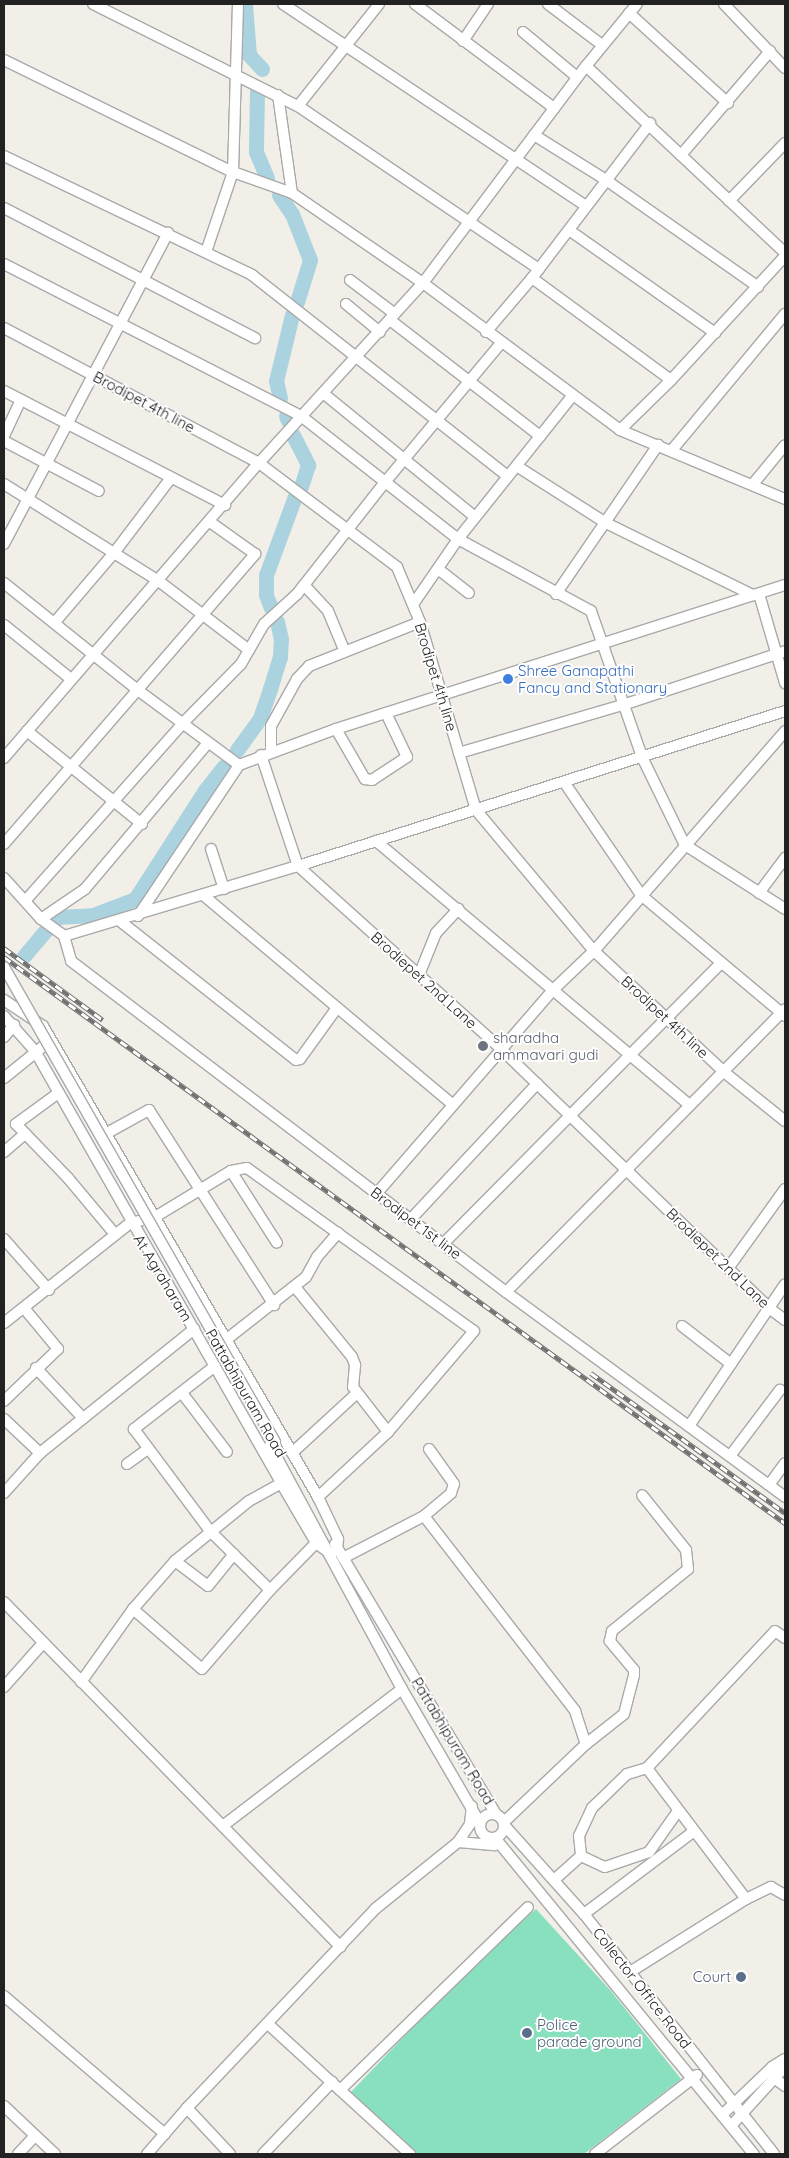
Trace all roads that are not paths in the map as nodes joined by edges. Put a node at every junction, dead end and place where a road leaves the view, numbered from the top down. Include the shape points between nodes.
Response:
1 (94, 4) edge
2 (238, 4) edge
3 (283, 4) edge
4 (379, 4) edge
5 (414, 4) edge
6 (488, 4) edge
7 (548, 4) edge
8 (637, 4) edge
9 (724, 4) edge
10 (629, 13) junction
11 (523, 32) dead end
12 (463, 41) junction
13 (602, 45) junction
14 (343, 46) junction
15 (770, 51) junction
16 (4, 60) edge
17 (586, 66) junction
18 (785, 68) edge
19 (234, 72) junction
20 (577, 77) junction
21 (278, 95) junction
22 (728, 103) junction
23 (298, 106) junction
24 (554, 108) junction
25 (650, 123) junction
26 (534, 135) junction
27 (785, 143) edge
28 (681, 155) junction
29 (4, 156) edge
30 (515, 160) junction
31 (233, 172) junction
32 (606, 180) junction
33 (292, 193) junction
34 (729, 201) junction
35 (586, 206) junction
36 (4, 208) edge
37 (469, 223) junction
38 (569, 230) junction
39 (168, 233) junction
40 (206, 252) junction
41 (785, 255) edge
42 (4, 264) edge
43 (539, 269) junction
44 (143, 278) junction
45 (532, 278) junction
46 (350, 280) dead end
47 (423, 283) junction
48 (758, 287) junction
49 (346, 304) dead end
50 (785, 314) edge
51 (392, 317) junction
52 (120, 322) junction
53 (4, 328) edge
54 (380, 332) junction
55 (486, 332) junction
56 (715, 333) junction
57 (255, 338) dead end
58 (501, 343) junction
59 (357, 357) junction
60 (93, 374) junction
61 (671, 380) junction
62 (470, 383) junction
63 (4, 391) edge
64 (323, 393) junction
65 (572, 396) junction
66 (22, 400) junction
67 (301, 416) junction
68 (438, 420) junction
69 (68, 425) junction
70 (620, 430) junction
71 (4, 436) edge
72 (540, 436) junction
73 (4, 441) edge
74 (658, 445) junction
75 (785, 445) edge
76 (672, 450) junction
77 (404, 460) junction
78 (259, 463) junction
79 (47, 466) junction
80 (518, 467) junction
81 (507, 476) junction
82 (171, 478) junction
83 (386, 481) junction
84 (4, 484) edge
85 (753, 484) junction
86 (99, 491) dead end
87 (30, 499) junction
88 (785, 499) edge
89 (225, 505) junction
90 (475, 517) junction
91 (210, 522) junction
92 (606, 522) junction
93 (348, 529) junction
94 (458, 539) junction
95 (4, 544) edge
96 (114, 553) junction
97 (438, 569) junction
98 (160, 582) junction
99 (4, 583) edge
100 (304, 585) junction
101 (785, 585) edge
102 (469, 593) dead end
103 (556, 594) junction
104 (756, 594) junction
105 (414, 602) junction
106 (202, 617) junction
107 (55, 622) junction
108 (420, 622) junction
109 (4, 625) edge
110 (604, 644) junction
111 (249, 650) junction
112 (346, 652) junction
113 (781, 652) edge
114 (95, 653) junction
115 (71, 679) junction
116 (785, 682) edge
117 (139, 691) junction
118 (442, 694) junction
119 (626, 704) junction
120 (785, 711) edge
121 (386, 713) junction
122 (183, 723) junction
123 (336, 729) junction
124 (27, 731) junction
125 (785, 731) edge
126 (208, 743) junction
127 (272, 751) junction
128 (459, 753) junction
129 (261, 755) junction
130 (642, 757) junction
131 (4, 758) edge
132 (239, 765) junction
133 (73, 768) junction
134 (564, 782) junction
135 (114, 801) junction
136 (476, 810) junction
137 (142, 824) junction
138 (376, 841) junction
139 (4, 844) edge
140 (685, 846) junction
141 (211, 849) dead end
142 (785, 858) edge
143 (298, 866) junction
144 (4, 878) edge
145 (224, 889) junction
146 (759, 893) junction
147 (203, 895) junction
148 (641, 895) junction
149 (26, 900) junction
150 (458, 909) junction
151 (785, 909) edge
152 (138, 916) junction
153 (120, 920) junction
154 (47, 924) junction
155 (64, 936) junction
156 (594, 951) junction
157 (721, 963) junction
158 (4, 968) edge
159 (419, 974) junction
160 (4, 979) edge
161 (553, 990) junction
162 (4, 1000) edge
163 (336, 1009) junction
164 (784, 1013) edge
165 (4, 1016) edge
166 (666, 1018) junction
167 (14, 1025) junction
168 (4, 1037) edge
169 (51, 1040) junction
170 (502, 1050) junction
171 (34, 1051) junction
172 (633, 1054) junction
173 (724, 1072) junction
174 (4, 1078) edge
175 (537, 1084) junction
176 (57, 1094) junction
177 (453, 1105) junction
178 (690, 1105) junction
179 (569, 1116) junction
180 (785, 1121) edge
181 (107, 1133) junction
182 (25, 1134) junction
183 (4, 1152) edge
184 (627, 1169) junction
185 (231, 1170) junction
186 (785, 1189) edge
187 (201, 1190) junction
188 (377, 1193) junction
189 (155, 1217) junction
190 (411, 1219) junction
191 (130, 1222) junction
192 (114, 1233) junction
193 (338, 1233) junction
194 (4, 1239) edge
195 (278, 1243) dead end
196 (444, 1243) junction
197 (729, 1267) junction
198 (785, 1284) edge
199 (295, 1287) junction
200 (49, 1290) junction
201 (506, 1292) junction
202 (274, 1305) junction
203 (24, 1308) junction
204 (769, 1308) junction
205 (785, 1320) edge
206 (4, 1322) edge
207 (682, 1326) dead end
208 (194, 1330) junction
209 (227, 1339) junction
210 (731, 1364) junction
211 (215, 1366) junction
212 (36, 1368) junction
213 (780, 1390) dead end
214 (182, 1393) junction
215 (357, 1393) junction
216 (4, 1401) edge
217 (83, 1418) junction
218 (4, 1419) edge
219 (689, 1426) junction
220 (388, 1432) junction
221 (272, 1443) junction
222 (148, 1448) junction
223 (429, 1449) dead end
224 (227, 1452) dead end
225 (40, 1453) junction
226 (292, 1453) junction
227 (730, 1456) junction
228 (785, 1463) edge
229 (127, 1464) dead end
230 (281, 1483) junction
231 (769, 1485) junction
232 (4, 1493) edge
233 (642, 1495) dead end
234 (785, 1496) edge
235 (318, 1497) junction
236 (424, 1516) junction
237 (210, 1531) junction
238 (316, 1543) junction
239 (234, 1554) junction
240 (337, 1554) junction
241 (175, 1560) junction
242 (270, 1590) junction
243 (4, 1602) edge
244 (134, 1609) junction
245 (785, 1638) edge
246 (43, 1643) junction
247 (81, 1682) junction
248 (4, 1687) edge
249 (402, 1689) junction
250 (430, 1703) junction
251 (415, 1711) junction
252 (586, 1744) junction
253 (647, 1768) junction
254 (472, 1806) junction
255 (678, 1811) junction
256 (496, 1814) junction
257 (480, 1823) junction
258 (505, 1824) junction
259 (224, 1825) junction
260 (694, 1831) junction
261 (458, 1842) junction
262 (499, 1842) junction
263 (581, 1856) junction
264 (554, 1880) junction
265 (785, 1894) edge
266 (746, 1899) junction
267 (528, 1907) dead end
268 (584, 1914) junction
269 (341, 1947) junction
270 (630, 1972) junction
271 (4, 1996) edge
272 (268, 2024) junction
273 (783, 2061) edge
274 (705, 2068) junction
275 (693, 2078) junction
276 (774, 2078) junction
277 (332, 2082) junction
278 (785, 2086) edge
279 (340, 2090) junction
280 (734, 2104) junction
281 (4, 2106) edge
282 (187, 2108) junction
283 (722, 2115) junction
284 (742, 2115) junction
285 (731, 2126) junction
286 (165, 2134) junction
287 (35, 2136) junction
288 (18, 2154) edge
289 (55, 2154) edge
290 (147, 2154) edge
291 (230, 2154) edge
292 (263, 2154) edge
293 (410, 2154) edge
294 (595, 2154) edge
295 (754, 2154) edge
296 (774, 2154) edge

1 - 19 street
2 - 19 street
3 - 14 street
4 - 14 street
5 - 12 street
6 - 12 street
7 - 13 street
8 - 10 street
9 - 15 street
10 - 13 street
10 - 22 street
11 - 20 street
12 - 24 street
13 - 17 street
14 - 23 street
14 - 30 street
15 - 18 street
15 - 22 street
16 - 31 street
17 - 20 street
17 - 25 street
19 - 21 street
19 - 31 street
20 - 24 street
21 - 23 street
21 - 33 street
22 - 28 street
23 - 37 street
24 - 26 street
25 - 28 street
25 - 32 street
26 - 30 street
26 - 32 street
27 - 34 street
28 - 34 street
29 - 39 street
30 - 35 street
30 - 37 street
31 - 33 street
31 - 40 street
32 - 35 street
32 - 48 street
33 - 47 street
34 - 41 street
35 - 38 street
36 - 44 street
37 - 43 street
37 - 47 street
38 - 43 street
38 - 56 street
39 - 40 street
39 - 44 street
40 - 59 street via 252,275
41 - 48 street
42 - 52 street
43 - 45 street
44 - 52 street
44 - 57 street
45 - 55 street
45 - 61 street
46 - 51 street
47 - 51 street
47 - 55 street
48 - 56 street
49 - 54 street
50 - 76 street
51 - 54 street
51 - 62 street
52 - 60 street
52 - 67 street
53 - 60 street, Brodipet 4th line
54 - 59 street
55 - 58 street
56 - 61 street
58 - 62 street
58 - 65 street
59 - 64 street
59 - 68 street
60 - 69 street
60 - 78 street, Brodipet 4th line
61 - 70 street
62 - 68 street
62 - 72 street
63 - 66 street
64 - 67 street
64 - 77 street
65 - 70 street
65 - 72 street
66 - 69 street
66 - 71 street
67 - 78 street
67 - 83 street
68 - 77 street
68 - 81 street
69 - 79 street
69 - 82 street
70 - 74 street
72 - 80 street
73 - 79 street
74 - 76 street
74 - 92 street
75 - 85 street
76 - 85 street
77 - 83 street
77 - 90 street
78 - 89 street
78 - 93 street, Brodipet 4th line
79 - 86 street
79 - 87 street
80 - 81 street
80 - 92 street
81 - 90 street
82 - 89 street
82 - 96 street
83 - 93 street
83 - 94 street
84 - 87 street
85 - 88 street
87 - 95 street
87 - 96 street
89 - 91 street
90 - 94 street
91 - 98 street
91 - 106 street via 255,554
92 - 103 street
92 - 104 street
93 - 100 street
93 - 105 street, Brodipet 4th line via 397,567
94 - 97 street
94 - 103 street
96 - 98 street
96 - 107 street
97 - 102 street
97 - 105 street
98 - 106 street
98 - 114 street
99 - 107 street
100 - 111 street via 264,624
100 - 112 street via 328,611
101 - 104 street
103 - 110 street via 591,611
104 - 110 street
104 - 113 street
105 - 108 street, Brodipet 4th line
106 - 111 street
106 - 117 street
107 - 114 street
108 - 112 street
108 - 118 street, Brodipet 4th line
109 - 115 street
110 - 118 street
110 - 119 street
111 - 122 street via 241,664
112 - 127 street via 309,666 297,679 271,726
113 - 116 street
113 - 119 street
114 - 115 street
114 - 117 street
115 - 124 street
117 - 122 street
117 - 133 street
118 - 121 street
118 - 128 street, Brodipet 4th line
119 - 128 street
119 - 130 street
120 - 130 street
121 - 123 street
121 - 123 street via 407,758 372,780 365,779
122 - 126 street
122 - 135 street
123 - 127 street
124 - 131 street
124 - 133 street
125 - 140 street
126 - 132 street
126 - 137 street
127 - 129 street
128 - 136 street, Brodipet 4th line
129 - 132 street
129 - 143 street, Brodiepet 2nd Lane
130 - 134 street
130 - 140 street
132 - 152 street
133 - 135 street
133 - 139 street
134 - 136 street
134 - 148 street
135 - 137 street
135 - 149 street
136 - 138 street
136 - 156 street, Brodipet 4th line
137 - 154 street via 85,889
138 - 143 street
138 - 150 street
140 - 146 street
140 - 148 street
141 - 145 street
142 - 146 street
143 - 145 street
143 - 159 street, Brodiepet 2nd Lane
144 - 149 street
145 - 147 street
146 - 151 street
147 - 152 street
147 - 163 street
148 - 156 street
148 - 157 street
149 - 154 street
150 - 159 street via 436,933
150 - 161 street
152 - 153 street
153 - 155 street
153 - 163 street via 296,1060 300,1060
154 - 155 street
155 - 188 street, Brodipet 1st line via 71,961
156 - 161 street
156 - 166 street, Brodipet 4th line
157 - 164 street
157 - 166 street
158 - 221 street, Pattabhipuram Road, bridge
159 - 170 street, Brodiepet 2nd Lane
160 - 221 street, Pattabhipuram Road
161 - 170 street
161 - 172 street
162 - 169 street via 43,1026
163 - 177 street
164 - 173 street
165 - 167 street, At Agraharam
166 - 172 street
166 - 173 street, Brodipet 4th line
167 - 168 street
167 - 171 street, At Agraharam
169 - 171 street
169 - 181 street
170 - 175 street, Brodiepet 2nd Lane
170 - 177 street
171 - 174 street
171 - 176 street, At Agraharam
172 - 178 street
172 - 179 street
173 - 178 street
173 - 180 street, Brodipet 4th line
175 - 179 street, Brodiepet 2nd Lane
175 - 190 street
176 - 182 street via 16,1124
176 - 191 street, At Agraharam
177 - 188 street
178 - 184 street
179 - 184 street, Brodiepet 2nd Lane
179 - 196 street
181 - 187 street via 149,1110
181 - 189 street
182 - 183 street
182 - 192 street
184 - 197 street, Brodiepet 2nd Lane
184 - 201 street
185 - 187 street
185 - 193 street via 247,1168
185 - 195 street
186 - 197 street
187 - 189 street
187 - 202 street
188 - 190 street, Brodipet 1st line
189 - 191 street
189 - 209 street
190 - 196 street, Brodipet 1st line
191 - 192 street
191 - 208 street, At Agraharam
192 - 200 street
193 - 199 street
193 - 220 street via 474,1331
194 - 200 street
196 - 201 street, Brodipet 1st line
197 - 204 street, Brodiepet 2nd Lane
198 - 204 street
199 - 202 street
199 - 215 street via 355,1361 351,1381
200 - 203 street
201 - 219 street, Brodipet 1st line
202 - 209 street
203 - 206 street
203 - 212 street via 58,1350
204 - 205 street, Brodiepet 2nd Lane
204 - 210 street
207 - 210 street
208 - 211 street, At Agraharam
208 - 217 street
209 - 226 street
210 - 219 street
211 - 214 street
211 - 230 street, At Agraharam
212 - 216 street
212 - 217 street
213 - 227 street
214 - 222 street via 134,1429
214 - 224 street
215 - 220 street
215 - 226 street
217 - 225 street
218 - 225 street
219 - 227 street, Brodipet 1st line
220 - 235 street
221 - 240 street, Pattabhipuram Road
222 - 229 street
222 - 237 street
223 - 236 street via 454,1488
225 - 232 street
226 - 235 street
227 - 231 street, Brodipet 1st line
228 - 231 street
230 - 237 street via 249,1501
230 - 238 street, At Agraharam
231 - 234 street, Brodipet 1st line
233 - 252 street via 686,1550 688,1569 612,1631 610,1641 634,1670 634,1676 624,1714
235 - 240 street via 338,1539
236 - 240 street
236 - 252 street via 576,1710
237 - 239 street
237 - 241 street
238 - 240 street, At Agraharam
238 - 242 street
239 - 241 street via 208,1586
239 - 242 street
240 - 249 street, Pattabhipuram Road
240 - 250 street, Pattabhipuram Road
241 - 244 street
242 - 244 street via 202,1669
243 - 246 street
244 - 247 street
245 - 253 street via 774,1631
246 - 247 street
246 - 248 street
247 - 259 street
249 - 251 street, Pattabhipuram Road
249 - 259 street
250 - 251 street
250 - 256 street, Pattabhipuram Road
251 - 254 street, Pattabhipuram Road
252 - 258 street
253 - 255 street
253 - 263 street via 622,1777 592,1808 579,1836
254 - 257 street, Pattabhipuram Road
254 - 261 street via 470,1824
255 - 260 street
255 - 263 street via 649,1852 606,1867
256 - 257 street, Pattabhipuram Road via 485,1816
256 - 258 street, Pattabhipuram Road
257 - 262 street, Pattabhipuram Road via 483,1835
258 - 262 street
258 - 264 street, Collector Office Road
259 - 269 street
260 - 266 street
260 - 268 street
261 - 262 street
261 - 269 street via 375,1909
262 - 275 street, Collector Office Road
263 - 264 street
264 - 268 street, Collector Office Road
265 - 266 street via 771,1887
266 - 270 street
267 - 279 street
268 - 270 street, Collector Office Road
269 - 272 street
270 - 274 street, Collector Office Road
271 - 286 street
272 - 277 street
272 - 282 street
273 - 276 street
273 - 280 street via 772,2067
274 - 275 street
274 - 280 street, Collector Office Road
275 - 283 street, Collector Office Road
275 - 294 street
276 - 278 street
276 - 284 street
277 - 279 street
277 - 292 street
279 - 293 street
280 - 283 street
280 - 284 street, Collector Office Road
281 - 287 street
282 - 286 street
282 - 291 street
283 - 285 street, Collector Office Road
284 - 285 street
284 - 296 street, Collector Office Road
285 - 295 street, Collector Office Road
286 - 290 street
287 - 288 street
287 - 289 street

